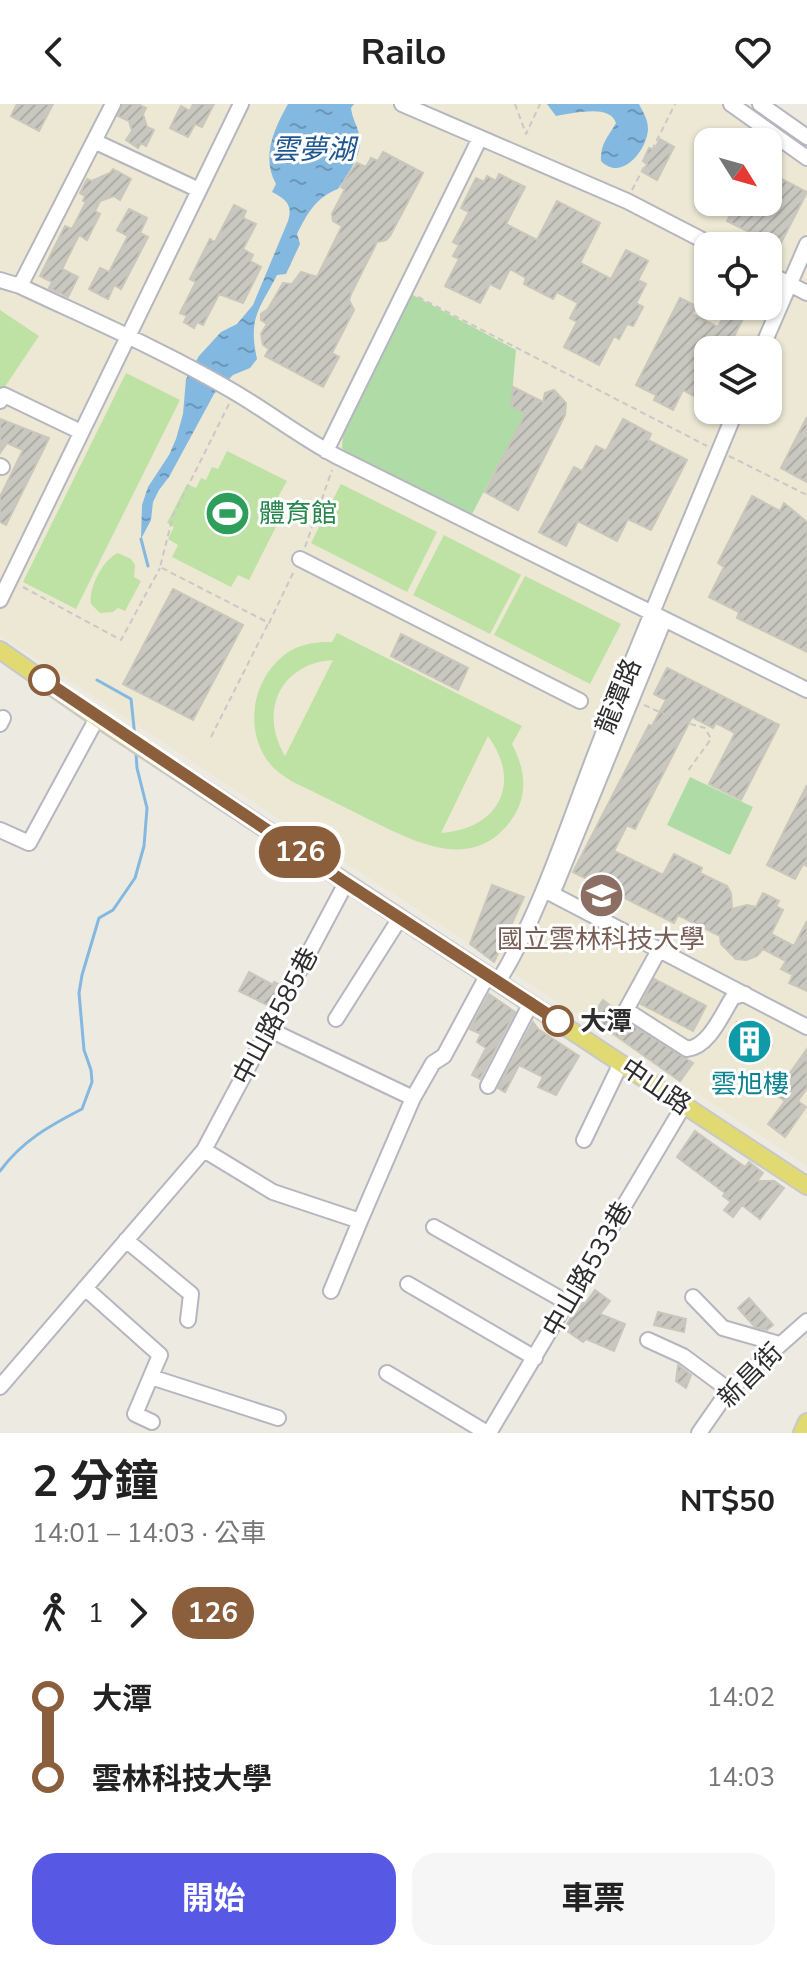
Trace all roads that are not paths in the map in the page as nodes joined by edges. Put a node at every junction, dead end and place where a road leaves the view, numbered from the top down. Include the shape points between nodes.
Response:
1 (113, 104) edge
2 (241, 104) edge
3 (402, 104) edge
4 (731, 104) edge
5 (760, 104) edge
6 (807, 137) edge
7 (480, 138) junction
8 (96, 142) junction
9 (807, 158) edge
10 (199, 190) junction
11 (694, 236) edge
12 (807, 244) edge
13 (0, 280) edge
14 (20, 286) junction
15 (797, 288) edge
16 (126, 336) junction
17 (769, 336) edge
18 (775, 336) edge
19 (0, 401) edge
20 (732, 424) edge
21 (738, 424) edge
22 (81, 432) junction
23 (332, 454) junction
24 (300, 559) road end
25 (0, 600) edge
26 (657, 617) junction
27 (0, 650) edge
28 (807, 690) edge
29 (580, 701) dead end
30 (97, 718) junction
31 (0, 830) edge
32 (346, 883) junction
33 (400, 918) junction
34 (659, 950) junction
35 (493, 979) junction
36 (745, 994) junction
37 (531, 1003) junction
38 (336, 1019) dead end
39 (807, 1027) edge
40 (268, 1029) junction
41 (621, 1063) junction
42 (488, 1086) dead end
43 (413, 1098) junction
44 (684, 1105) junction
45 (584, 1140) dead end
46 (204, 1150) junction
47 (807, 1186) edge
48 (360, 1221) junction
49 (434, 1227) dead end
50 (126, 1240) junction
51 (408, 1284) dead end
52 (85, 1288) junction
53 (331, 1291) dead end
54 (693, 1297) dead end
55 (568, 1303) junction
56 (188, 1320) dead end
57 (807, 1321) edge
58 (648, 1340) dead end
59 (779, 1344) junction
60 (535, 1358) junction
61 (387, 1373) dead end
62 (151, 1377) junction
63 (0, 1387) edge
64 (729, 1390) junction
65 (278, 1418) dead end
66 (152, 1422) dead end
67 (807, 1422) edge
68 (488, 1433) edge
69 (699, 1433) edge
70 (802, 1433) edge

1 - 8 street
2 - 10 street
3 - 7 street
4 - 9 street
5 - 6 street
7 - 11 street
7 - 23 street
8 - 10 street
8 - 14 street
10 - 16 street
12 - 15 street
13 - 14 street
14 - 16 street
15 - 17 street
15 - 18 street
16 - 22 street
16 - 23 street via 232,390
19 - 22 street via 4,395
20 - 26 street, 龍潭路
21 - 26 street
22 - 25 street
23 - 26 street
24 - 29 street
26 - 28 street
26 - 34 street via 552,894
26 - 35 street, 龍潭路 via 512,958
27 - 30 main road, 中山路
30 - 31 street via 29,843
30 - 32 main road, 中山路
32 - 33 main road, 中山路
32 - 40 street, 中山路585巷
33 - 35 main road, 中山路
33 - 38 street
34 - 36 street
34 - 36 street via 626,1010 687,1049 704,1043 733,997
35 - 37 main road, 中山路
35 - 43 street
36 - 39 street
37 - 41 main road, 中山路
37 - 42 street
40 - 43 street
40 - 46 street, 中山路585巷
41 - 44 main road, 中山路
41 - 45 street
43 - 48 street
44 - 47 main road, 中山路
44 - 55 street, 中山路533巷
46 - 48 street via 273,1192
46 - 50 street, 中山路585巷
48 - 53 street
49 - 55 street
50 - 52 street, 中山路585巷
50 - 56 street via 191,1294
51 - 60 street
52 - 62 street via 160,1355
52 - 63 street, 中山路585巷
54 - 59 street via 723,1328
55 - 60 street, 中山路533巷
57 - 59 street, 新昌街
58 - 64 street via 683,1356
59 - 64 street, 新昌街
60 - 68 street, 中山路533巷
61 - 68 street
62 - 65 street
62 - 66 street via 135,1414
64 - 69 street, 新昌街
67 - 70 main road

